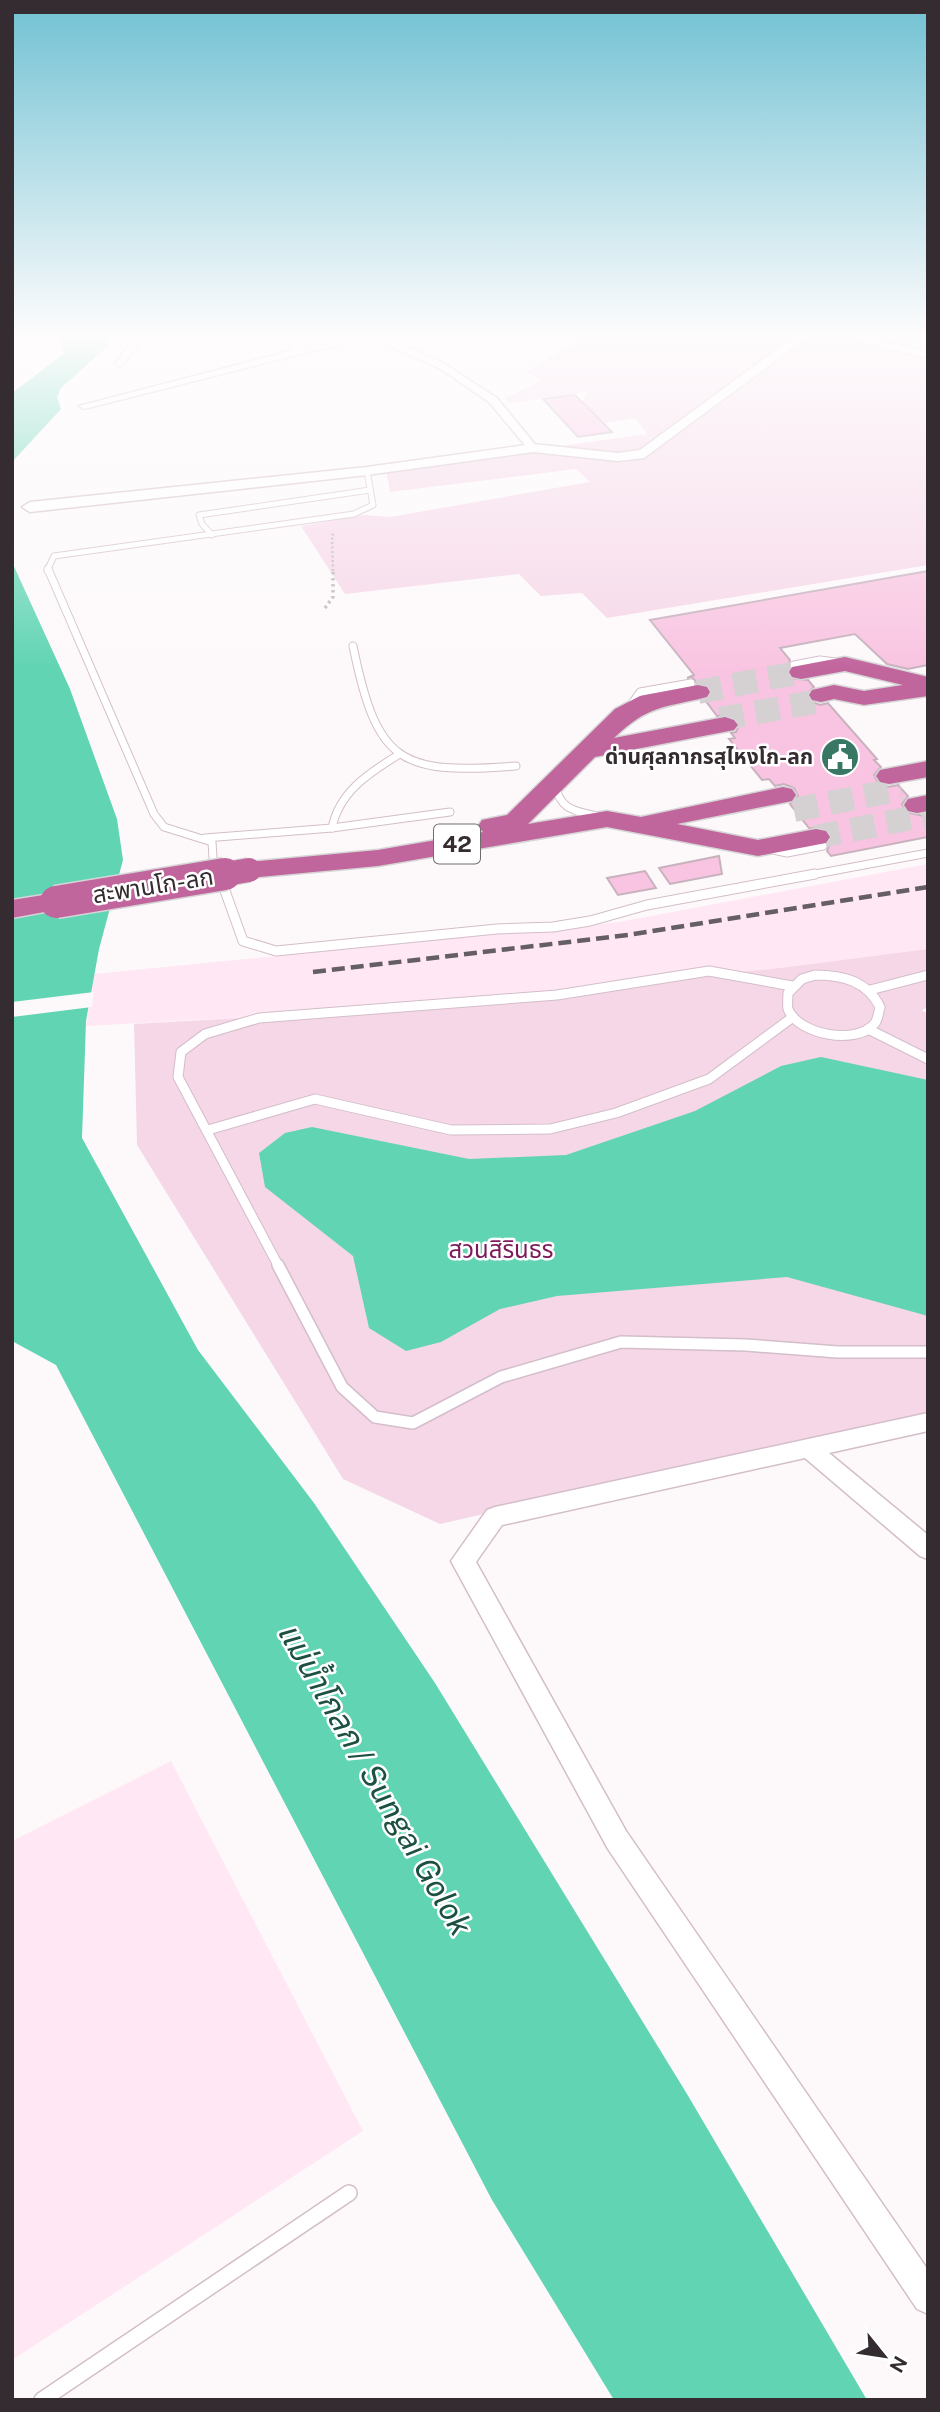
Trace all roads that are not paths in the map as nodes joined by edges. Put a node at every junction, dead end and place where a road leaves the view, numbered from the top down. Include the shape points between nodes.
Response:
1 (531, 446) edge
2 (655, 446) edge
3 (533, 448) junction
4 (367, 471) junction
5 (370, 490) junction
6 (30, 507) dead end
7 (212, 535) junction
8 (353, 646) dead end
9 (871, 670) junction
10 (928, 687) edge
11 (825, 689) junction
12 (709, 705) junction
13 (587, 751) junction
14 (398, 755) junction
15 (516, 766) dead end
16 (928, 769) edge
17 (928, 777) edge
18 (554, 784) junction
19 (912, 798) edge
20 (450, 812) dead end
21 (607, 818) junction
22 (802, 819) junction
23 (719, 822) junction
24 (639, 824) junction
25 (332, 828) junction
26 (205, 838) junction
27 (928, 853) edge
28 (262, 869) junction
29 (12, 909) edge
30 (928, 975) edge
31 (792, 986) junction
32 (870, 990) junction
33 (793, 1017) junction
34 (868, 1029) junction
35 (928, 1059) edge
36 (208, 1129) junction
37 (928, 1352) edge
38 (928, 1422) edge
39 (809, 1449) junction
40 (928, 1549) edge
41 (349, 2193) dead end
42 (928, 2298) edge
43 (42, 2400) edge

1 - 3 street
2 - 3 street via 644,454 618,457
3 - 4 street
4 - 5 lane
4 - 6 street
5 - 7 lane via 373,505 354,514
5 - 7 lane via 199,515
7 - 26 lane via 54,556 47,570 159,822
8 - 14 lane via 369,713
9 - 10 highway
9 - 11 highway
9 - 11 highway via 845,664
10 - 11 highway
12 - 13 highway
12 - 13 highway, 42 via 691,725 620,736
12 - 13 highway, 42 via 624,714
13 - 18 highway, 42
14 - 15 lane via 421,767
14 - 25 lane via 365,775 348,794
16 - 19 highway
17 - 19 highway
18 - 21 lane via 559,801 571,809
18 - 28 highway, 42 via 516,821
20 - 25 lane
21 - 24 highway, 42
21 - 28 highway, 42 via 378,858
22 - 23 highway, 42
22 - 23 highway, 42
22 - 23 highway, 42 via 758,848
23 - 24 highway, 42
23 - 24 highway, 42
25 - 26 lane
26 - 27 lane via 212,842 213,858 243,941 276,951 553,927
28 - 29 highway, สะพานโก-ลก / 42, bridge
30 - 32 lane
31 - 32 lane via 802,979 830,975 859,982
31 - 33 lane via 786,1001
31 - 36 lane via 709,971 557,995 259,1018 205,1034 181,1052 178,1077
32 - 34 lane via 880,1015
33 - 34 lane via 829,1035
33 - 36 lane via 709,1079 616,1113 550,1129 451,1130 315,1099
34 - 35 lane
36 - 37 lane via 342,1387 375,1417 413,1423 501,1377 621,1342
38 - 39 street
39 - 40 street
39 - 42 street via 495,1517 463,1561 617,1840
41 - 43 lane

